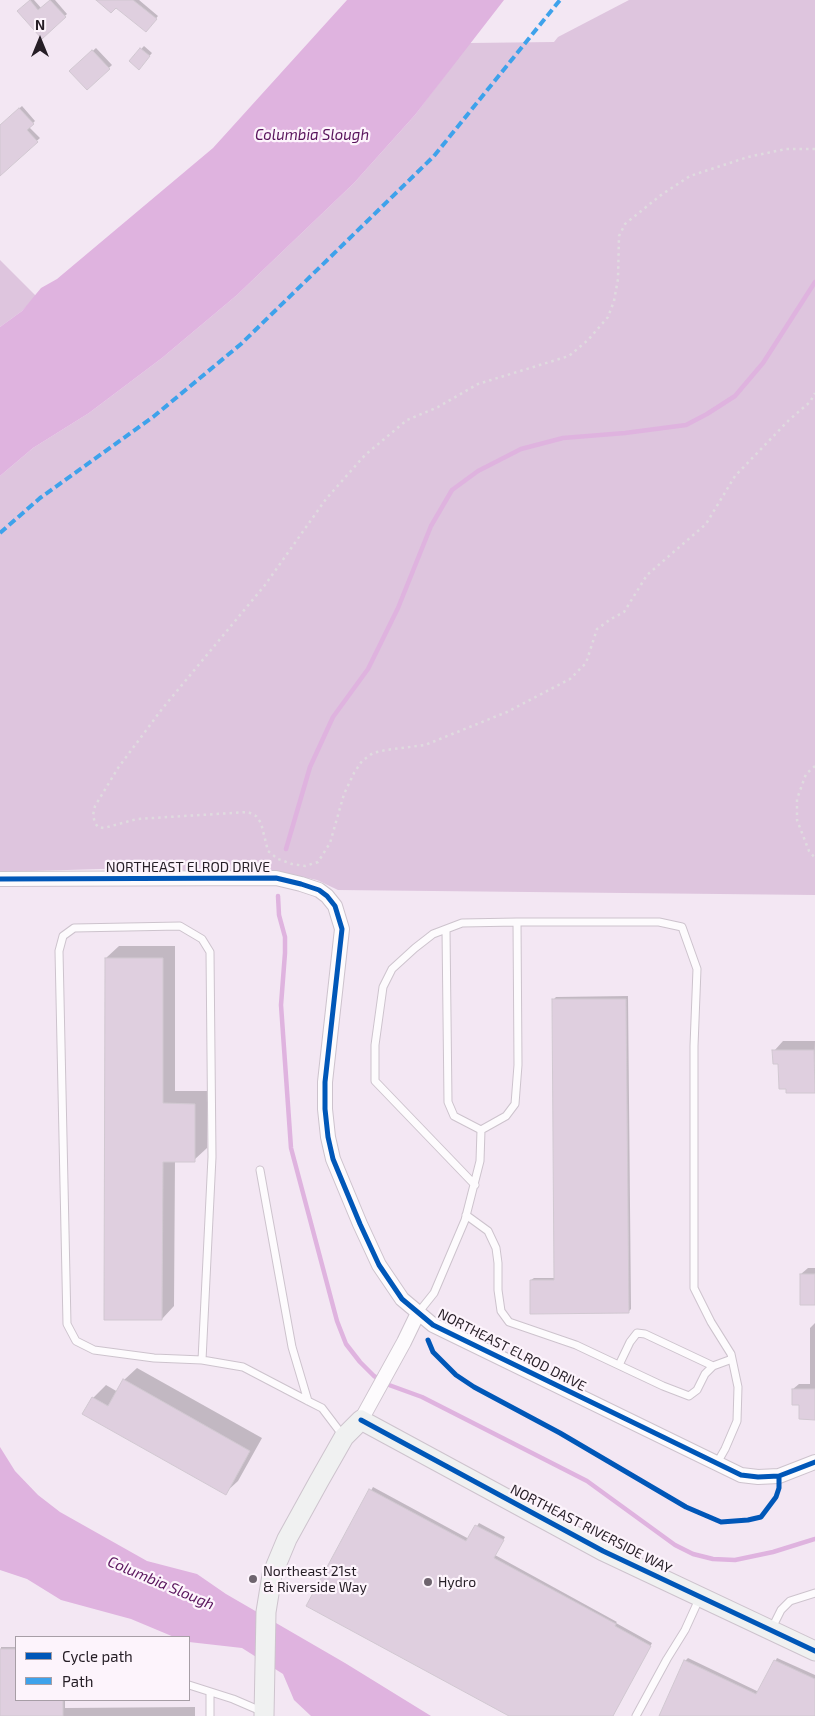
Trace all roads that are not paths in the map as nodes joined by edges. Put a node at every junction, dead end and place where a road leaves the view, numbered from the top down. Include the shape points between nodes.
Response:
1 (0, 879) edge
2 (517, 922) junction
3 (446, 930) junction
4 (481, 1130) junction
5 (260, 1170) dead end
6 (475, 1185) junction
7 (466, 1216) junction
8 (418, 1313) junction
9 (732, 1359) junction
10 (202, 1360) junction
11 (619, 1365) junction
12 (713, 1366) junction
13 (308, 1401) junction
14 (361, 1420) junction
15 (344, 1437) junction
16 (815, 1462) edge
17 (717, 1463) junction
18 (815, 1593) edge
19 (700, 1597) junction
20 (771, 1630) junction
21 (815, 1651) edge
22 (190, 1685) edge
23 (210, 1692) junction
24 (264, 1712) edge
25 (210, 1716) edge
26 (636, 1716) edge

1 - 8 street, NORTHEAST ELROD DRIVE via 276,878 319,890 327,896 339,915 342,929 325,1082 328,1137 340,1178 378,1265 402,1299
2 - 3 lane via 462,923
2 - 4 lane via 518,1065 515,1104 506,1116
2 - 9 lane via 659,922 682,927 698,969 694,1046 694,1288
3 - 4 lane via 448,1102 454,1116
3 - 6 lane via 433,934 415,948 392,969 383,987 375,1045 375,1081
4 - 6 lane
5 - 13 lane via 292,1347
6 - 7 lane
7 - 8 lane via 434,1293
7 - 11 lane via 488,1231 496,1248 501,1311 510,1322 576,1345
8 - 14 street
8 - 17 street, NORTHEAST ELROD DRIVE via 433,1325
9 - 12 lane
9 - 17 lane via 738,1387 737,1421
10 - 10 lane via 212,1157 210,952 202,939 180,926 74,928 63,936 59,951 67,1324 76,1341 94,1350
10 - 13 lane via 243,1367
11 - 12 lane via 689,1396
11 - 12 lane via 637,1333
13 - 15 lane via 322,1408
14 - 15 street
14 - 19 street, NORTHEAST RIVERSIDE WAY via 603,1551
15 - 24 street via 287,1539 272,1575 266,1612
16 - 17 street, NORTHEAST ELROD DRIVE via 778,1476 758,1477 741,1475
18 - 20 lane via 790,1602 781,1610
19 - 20 street, NORTHEAST RIVERSIDE WAY
19 - 26 lane
20 - 21 street, NORTHEAST RIVERSIDE WAY
22 - 23 lane
23 - 24 lane
23 - 25 lane

